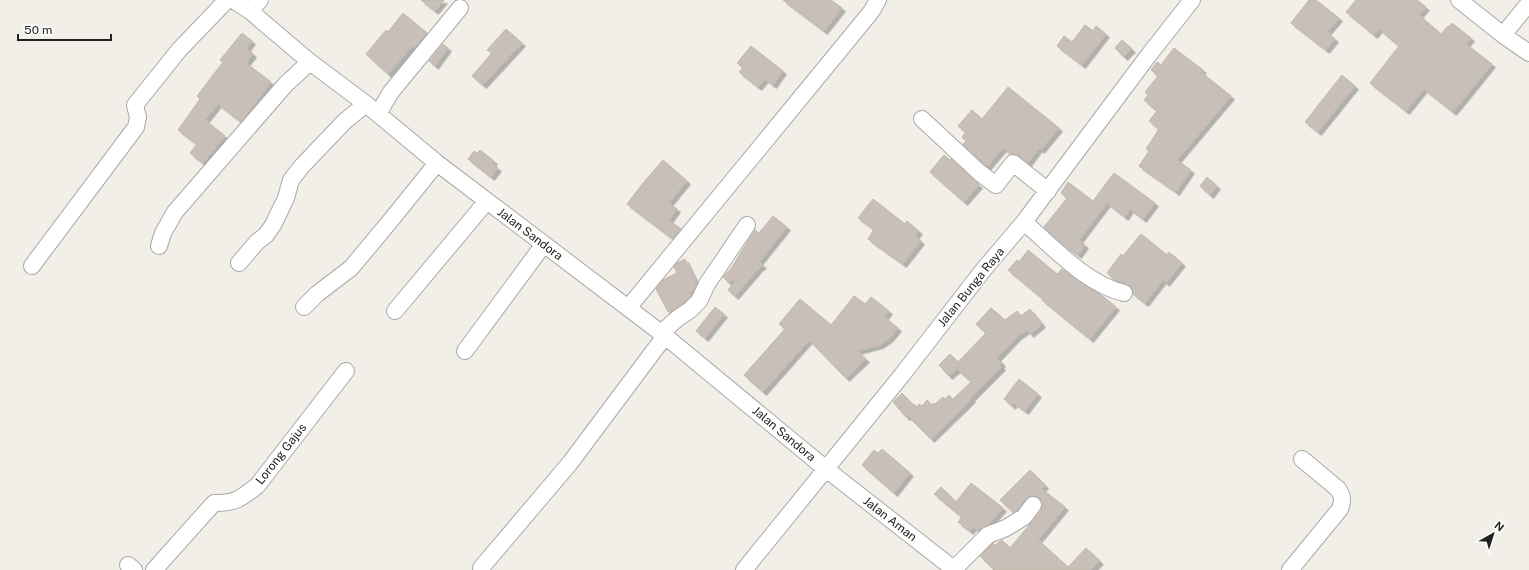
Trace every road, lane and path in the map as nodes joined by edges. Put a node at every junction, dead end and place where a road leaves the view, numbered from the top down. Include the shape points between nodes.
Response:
1 (227, 0) edge
2 (233, 0) edge
3 (878, 0) edge
4 (1192, 0) edge
5 (1459, 0) edge
6 (1529, 3) edge
7 (255, 6) edge
8 (460, 8) dead end
9 (1503, 35) junction
10 (1529, 52) edge
11 (310, 62) junction
12 (372, 109) junction
13 (922, 119) dead end
14 (437, 163) junction
15 (1048, 191) junction
16 (487, 201) junction
17 (1024, 222) junction
18 (747, 224) dead end
19 (544, 244) junction
20 (159, 246) dead end
21 (239, 263) dead end
22 (32, 266) dead end
23 (1124, 293) dead end
24 (304, 308) dead end
25 (628, 308) junction
26 (395, 311) dead end
27 (663, 334) junction
28 (465, 351) dead end
29 (346, 371) dead end
30 (1302, 460) dead end
31 (826, 469) junction
32 (1033, 505) dead end
33 (481, 568) dead end
34 (154, 570) edge
35 (744, 570) edge
36 (954, 570) edge
37 (1290, 570) edge

1 - 22 street via 179,50 135,105 138,117 136,127
2 - 7 street, Jalan Sandora
3 - 25 street via 866,19
4 - 15 street, Jalan Bunga Raya
5 - 9 street
6 - 9 street
7 - 11 street, Jalan Sandora
8 - 12 street via 391,92
9 - 10 street
11 - 12 street, Jalan Sandora
11 - 20 street via 286,84 175,212
12 - 14 street, Jalan Sandora
12 - 21 street via 345,121 302,166 291,180 286,198 273,225
13 - 15 street via 996,185 1013,163
14 - 16 street, Jalan Sandora
14 - 24 street via 351,268
15 - 17 street, Jalan Bunga Raya
16 - 19 street, Jalan Sandora
16 - 26 street
17 - 23 street via 1095,281
17 - 31 street, Jalan Bunga Raya
18 - 27 street via 707,284 699,302
19 - 25 street, Jalan Sandora
19 - 28 street
25 - 27 street, Jalan Sandora
27 - 31 street, Jalan Sandora
27 - 33 street via 570,463
29 - 34 street, Lorong Gajus via 257,486 239,499 228,503 214,503
30 - 37 street via 1338,489 1342,504
31 - 35 street, Jalan Bunga Raya
31 - 36 street, Jalan Aman
32 - 36 street via 1024,517 988,535

